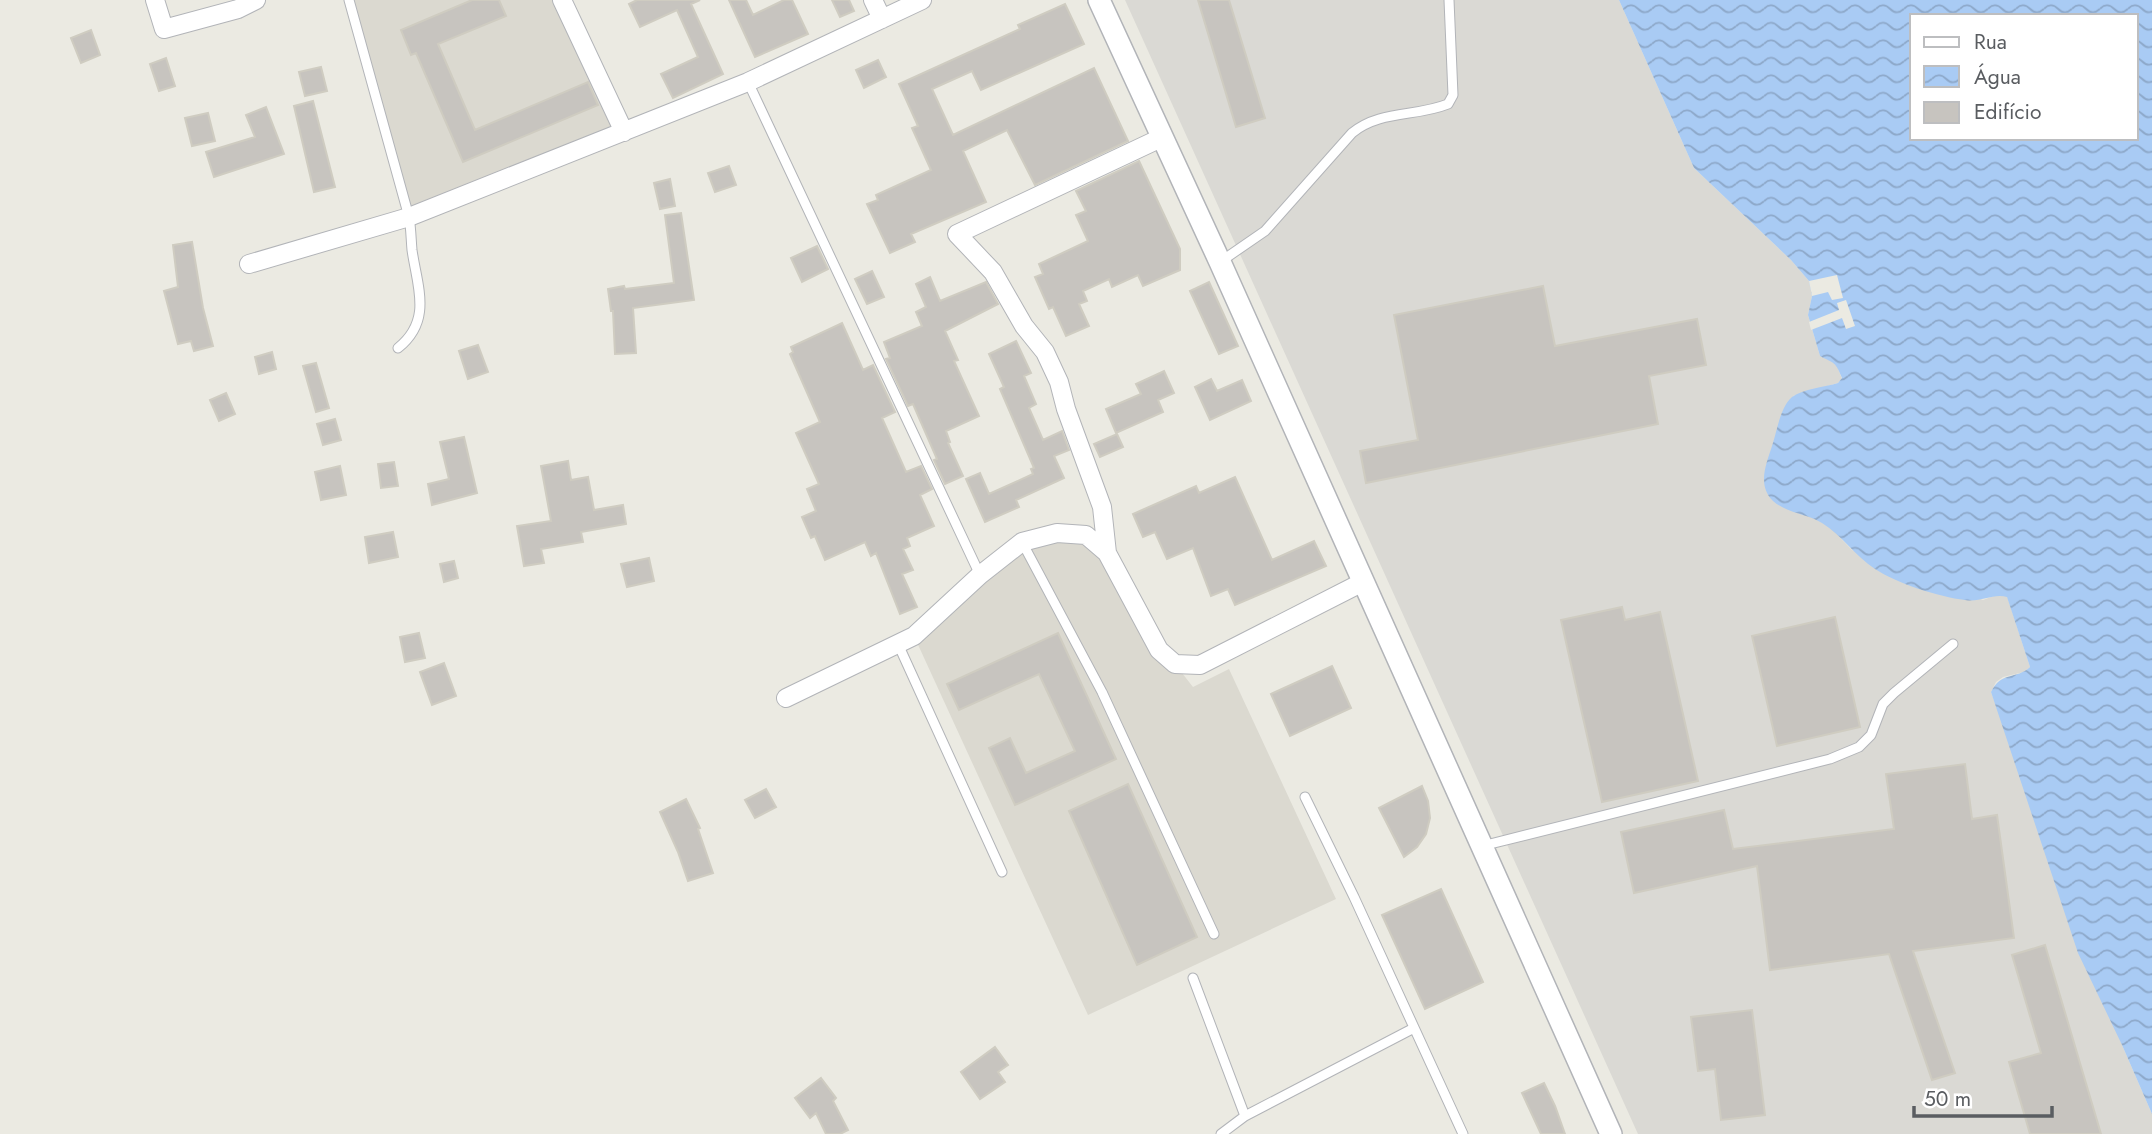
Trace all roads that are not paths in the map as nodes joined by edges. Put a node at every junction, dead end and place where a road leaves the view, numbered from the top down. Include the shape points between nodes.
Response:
1 (155, 0) edge
2 (256, 0) edge
3 (349, 0) edge
4 (562, 0) edge
5 (873, 0) edge
6 (922, 0) edge
7 (1099, 0) edge
8 (1449, 0) edge
9 (882, 19) junction
10 (748, 82) junction
11 (624, 132) junction
12 (1163, 137) junction
13 (409, 217) junction
14 (1220, 262) junction
15 (249, 264) dead end
16 (398, 348) dead end
17 (1022, 542) junction
18 (1107, 553) junction
19 (980, 575) junction
20 (1363, 582) junction
21 (898, 644) junction
22 (1953, 644) dead end
23 (786, 698) dead end
24 (1305, 797) dead end
25 (1482, 846) junction
26 (1002, 872) dead end
27 (1214, 934) dead end
28 (1193, 978) dead end
29 (1414, 1028) junction
30 (1245, 1116) junction
31 (1221, 1134) edge
32 (1463, 1134) edge
33 (1611, 1134) edge

1 - 2 street via 164,29
3 - 13 lane
4 - 11 street
5 - 9 street
6 - 9 street
7 - 12 street
8 - 14 lane via 1453,95 1448,104 1364,123 1265,231
9 - 10 street
10 - 11 street
10 - 19 lane
11 - 13 street
12 - 14 street
12 - 18 street via 957,234 993,272 1045,352 1102,507
13 - 15 street
13 - 16 lane via 420,311
14 - 20 street
17 - 18 street via 1057,533 1086,536
17 - 19 street
17 - 27 lane via 1102,692
18 - 20 street via 1159,650 1175,664 1200,665
19 - 21 street via 914,636
20 - 25 street
21 - 23 street
21 - 26 lane
22 - 25 lane via 1883,704 1871,735 1859,747 1830,759
24 - 29 lane
25 - 33 street
28 - 30 lane
29 - 30 lane
29 - 32 lane
30 - 31 lane

